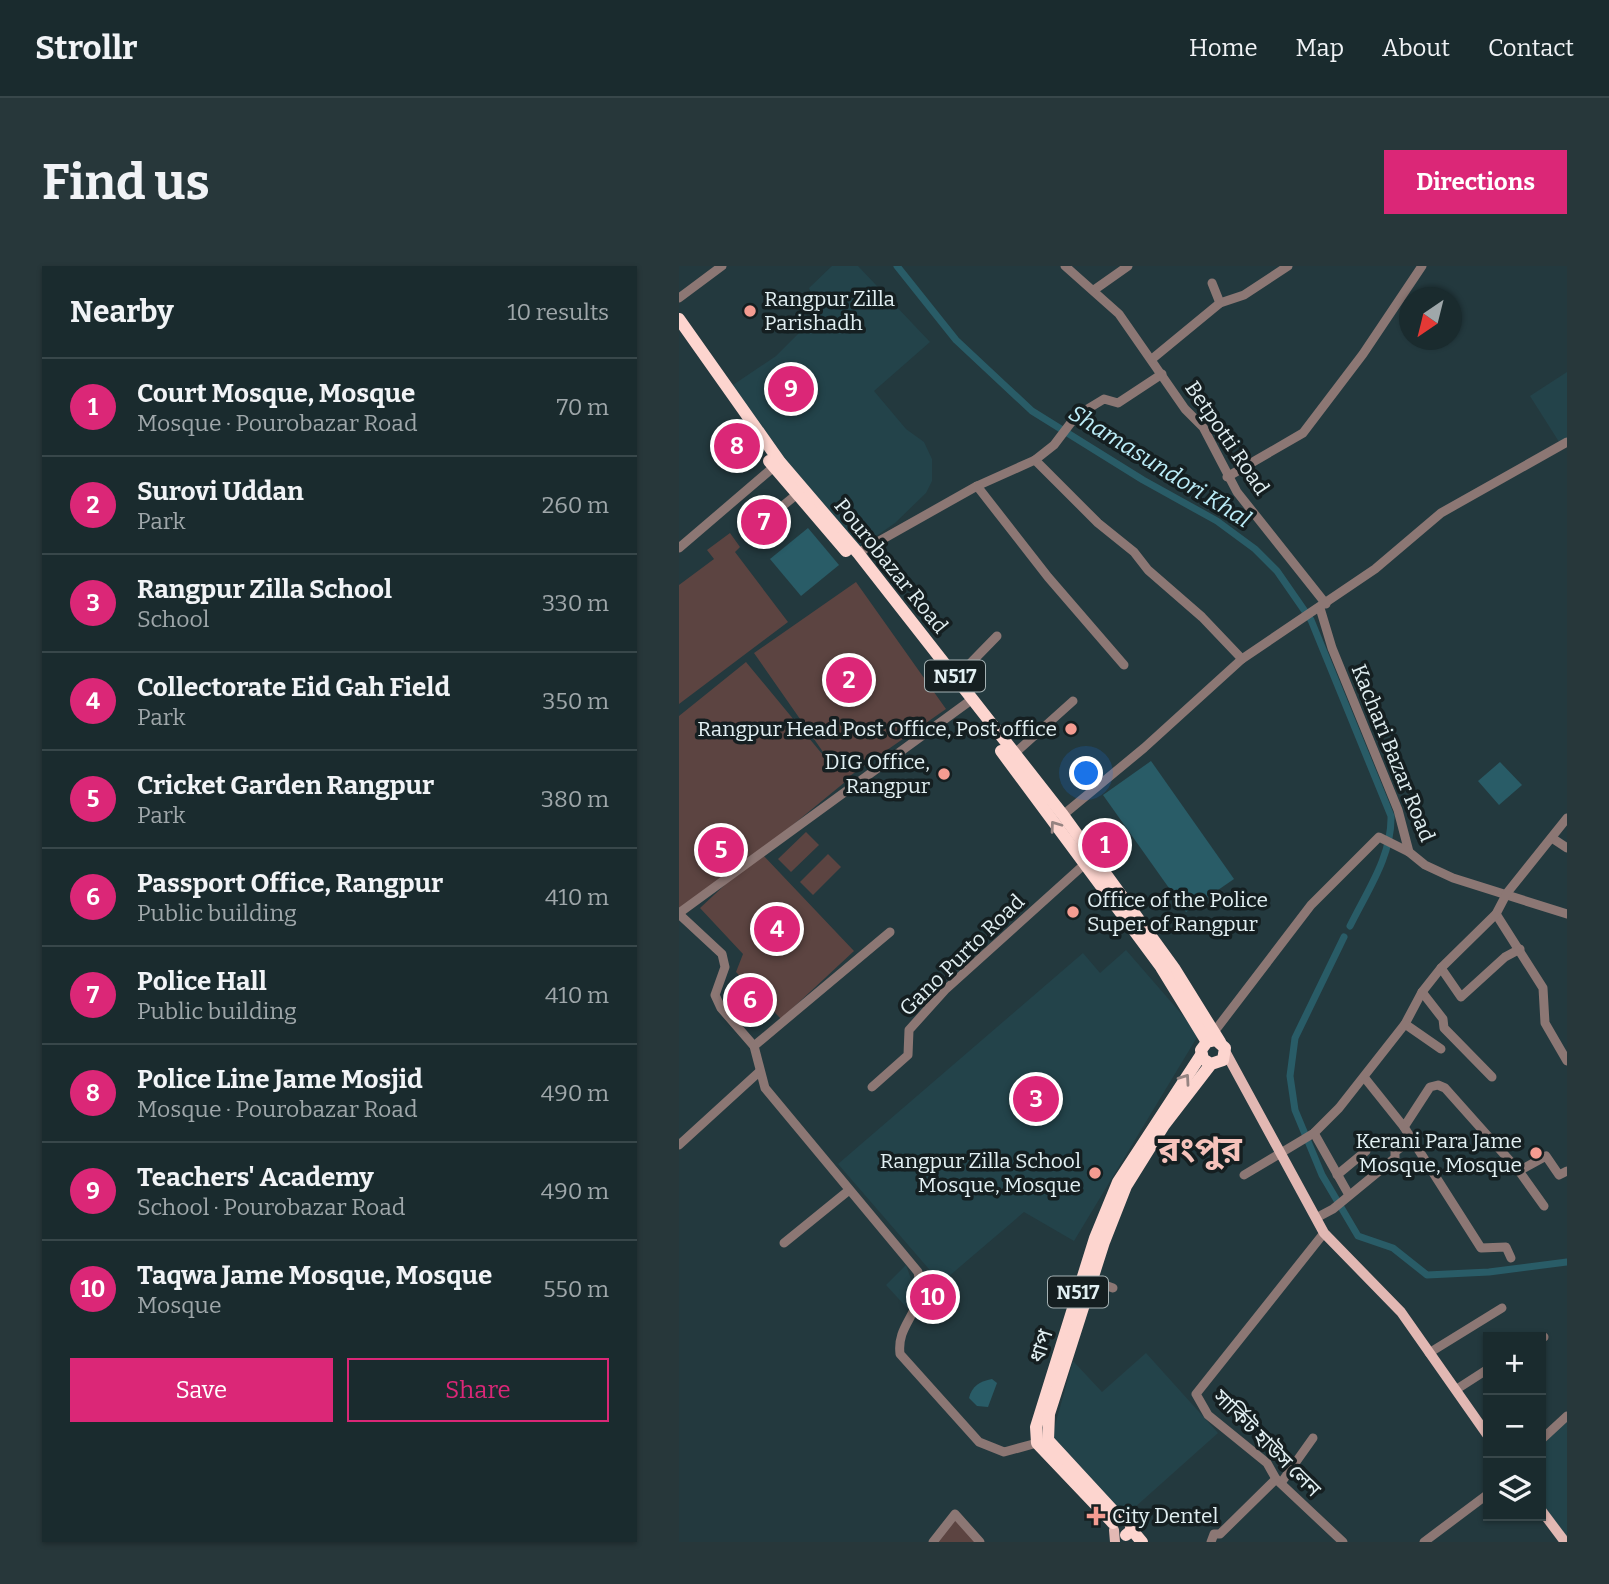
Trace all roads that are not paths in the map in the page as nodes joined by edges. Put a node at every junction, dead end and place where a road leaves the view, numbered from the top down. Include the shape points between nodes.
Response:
1 (722, 266) edge
2 (1065, 266) edge
3 (1128, 266) edge
4 (1288, 266) edge
5 (1422, 266) edge
6 (1212, 283) dead end
7 (1094, 290) junction
8 (679, 298) edge
9 (1220, 303) junction
10 (679, 319) edge
11 (679, 332) edge
12 (1152, 359) junction
13 (1162, 374) junction
14 (1567, 442) edge
15 (1035, 460) junction
16 (777, 465) junction
17 (1227, 477) junction
18 (977, 486) junction
19 (796, 495) junction
20 (769, 517) dead end
21 (679, 548) edge
22 (858, 553) junction
23 (1323, 606) junction
24 (997, 636) dead end
25 (1242, 659) junction
26 (1124, 665) dead end
27 (957, 677) junction
28 (1073, 701) dead end
29 (967, 703) junction
30 (1014, 754) junction
31 (1063, 815) junction
32 (1567, 818) edge
33 (1552, 838) junction
34 (1567, 848) edge
35 (1409, 852) junction
36 (1089, 861) junction
37 (1510, 894) junction
38 (1499, 910) junction
39 (679, 913) edge
40 (1567, 914) edge
41 (890, 932) dead end
42 (1520, 949) junction
43 (1441, 968) junction
44 (1422, 992) junction
45 (1405, 1024) junction
46 (754, 1046) junction
47 (1441, 1049) dead end
48 (1214, 1050) junction
49 (1567, 1061) edge
50 (759, 1072) junction
51 (1364, 1077) junction
52 (1492, 1077) dead end
53 (872, 1087) dead end
54 (1404, 1127) junction
55 (1314, 1133) junction
56 (1412, 1138) junction
57 (679, 1145) edge
58 (1366, 1151) dead end
59 (1280, 1154) junction
60 (1519, 1171) junction
61 (1567, 1171) edge
62 (1244, 1175) dead end
63 (1337, 1175) junction
64 (848, 1191) junction
65 (1349, 1195) junction
66 (1544, 1206) dead end
67 (1316, 1218) junction
68 (1324, 1233) junction
69 (784, 1243) dead end
70 (1511, 1258) dead end
71 (1088, 1279) junction
72 (1113, 1289) dead end
73 (1502, 1308) dead end
74 (1429, 1353) junction
75 (1483, 1372) edge
76 (1457, 1389) junction
77 (1567, 1416) edge
78 (1483, 1428) edge
79 (1546, 1435) edge
80 (1313, 1438) dead end
81 (1037, 1443) junction
82 (1279, 1481) junction
83 (1483, 1497) edge
84 (1546, 1516) edge
85 (1122, 1533) edge
86 (933, 1542) edge
87 (980, 1542) edge
88 (1142, 1542) edge
89 (1211, 1542) edge
90 (1343, 1542) edge
91 (1424, 1542) edge
92 (1566, 1542) edge

1 - 8 street
2 - 7 street, Betpotti Road
3 - 7 street
4 - 9 street via 1244,295
5 - 17 street via 1303,433
6 - 9 street
7 - 12 street, Betpotti Road via 1119,314
9 - 12 street
10 - 16 highway, Pourobazar Road / N517
11 - 16 highway, Pourobazar Road / N517
12 - 13 street, Betpotti Road
13 - 15 street via 1118,403 1104,399 1076,416 1054,445
13 - 17 street, Betpotti Road via 1203,428
14 - 23 street via 1441,513
15 - 18 street
15 - 25 street
16 - 19 highway, Pourobazar Road / N517
16 - 21 street
16 - 22 highway, Pourobazar Road / N517
17 - 23 street, Betpotti Road
18 - 22 street
18 - 26 street
19 - 20 street
19 - 29 highway, Pourobazar Road / N517 via 851,556
22 - 27 highway, Pourobazar Road / N517
23 - 25 street
23 - 35 street, Kachari Bazar Road via 1328,650 1398,810
24 - 27 street
25 - 31 street
27 - 30 highway, Pourobazar Road / N517
28 - 30 street
36 -> 29 highway, Pourobazar Road / N517
29 - 39 street
30 - 31 highway, Pourobazar Road / N517
31 - 36 highway, Pourobazar Road / N517
32 - 33 street
33 - 34 street
33 - 37 street
35 - 37 street, Kachari Bazar Road via 1453,878
35 - 48 street via 1379,837 1311,905
36 - 48 highway, Pourobazar Road / N517
36 - 53 street, Gano Purto Road via 945,990 909,1030 908,1055
37 - 38 street
37 - 40 street, Kachari Bazar Road
38 - 42 street
38 - 43 street
39 - 46 street via 722,954 725,967 715,996
41 - 46 street
42 - 43 street via 1461,997
42 - 49 street via 1543,988 1545,1023
43 - 44 street
44 - 45 street
44 - 52 street via 1443,1019 1444,1028
45 - 47 street
45 - 51 street
46 - 50 street
48 - 59 main road via 1237,1072
48 - 71 highway, ধাপ / N517 via 1126,1186
50 - 57 street
50 - 64 street via 765,1088
51 - 54 street
51 - 55 street
54 - 56 street
54 - 60 street via 1430,1087 1438,1085
55 - 59 street
55 - 63 street
56 - 65 street
56 - 70 street via 1481,1248 1506,1247
58 - 63 street
59 - 62 street
59 - 67 main road
60 - 61 street via 1546,1156 1559,1175
60 - 66 street
63 - 65 street
64 - 69 street
64 - 81 street via 918,1272 922,1287 919,1305 898,1339 900,1354 979,1442 1004,1452
65 - 67 street
67 - 68 main road
68 - 74 main road via 1401,1312
68 - 82 street, সার্কিট হাউস লেন via 1196,1394 1208,1415 1266,1463
71 - 72 street
71 - 81 highway, ধাপ / N517 via 1039,1411
71 - 85 highway, ধাপ / N517 via 1047,1435
73 - 74 street
74 - 76 main road
75 - 76 street
76 - 78 main road
77 - 79 street
80 - 82 street
81 - 85 highway, ধাপ / N517
82 - 89 street via 1220,1534 1214,1534
82 - 90 street, সার্কিট হাউস লেন
83 - 91 street
84 - 92 main road
85 - 88 highway, ধাপ / N517
86 - 87 street via 955,1514

